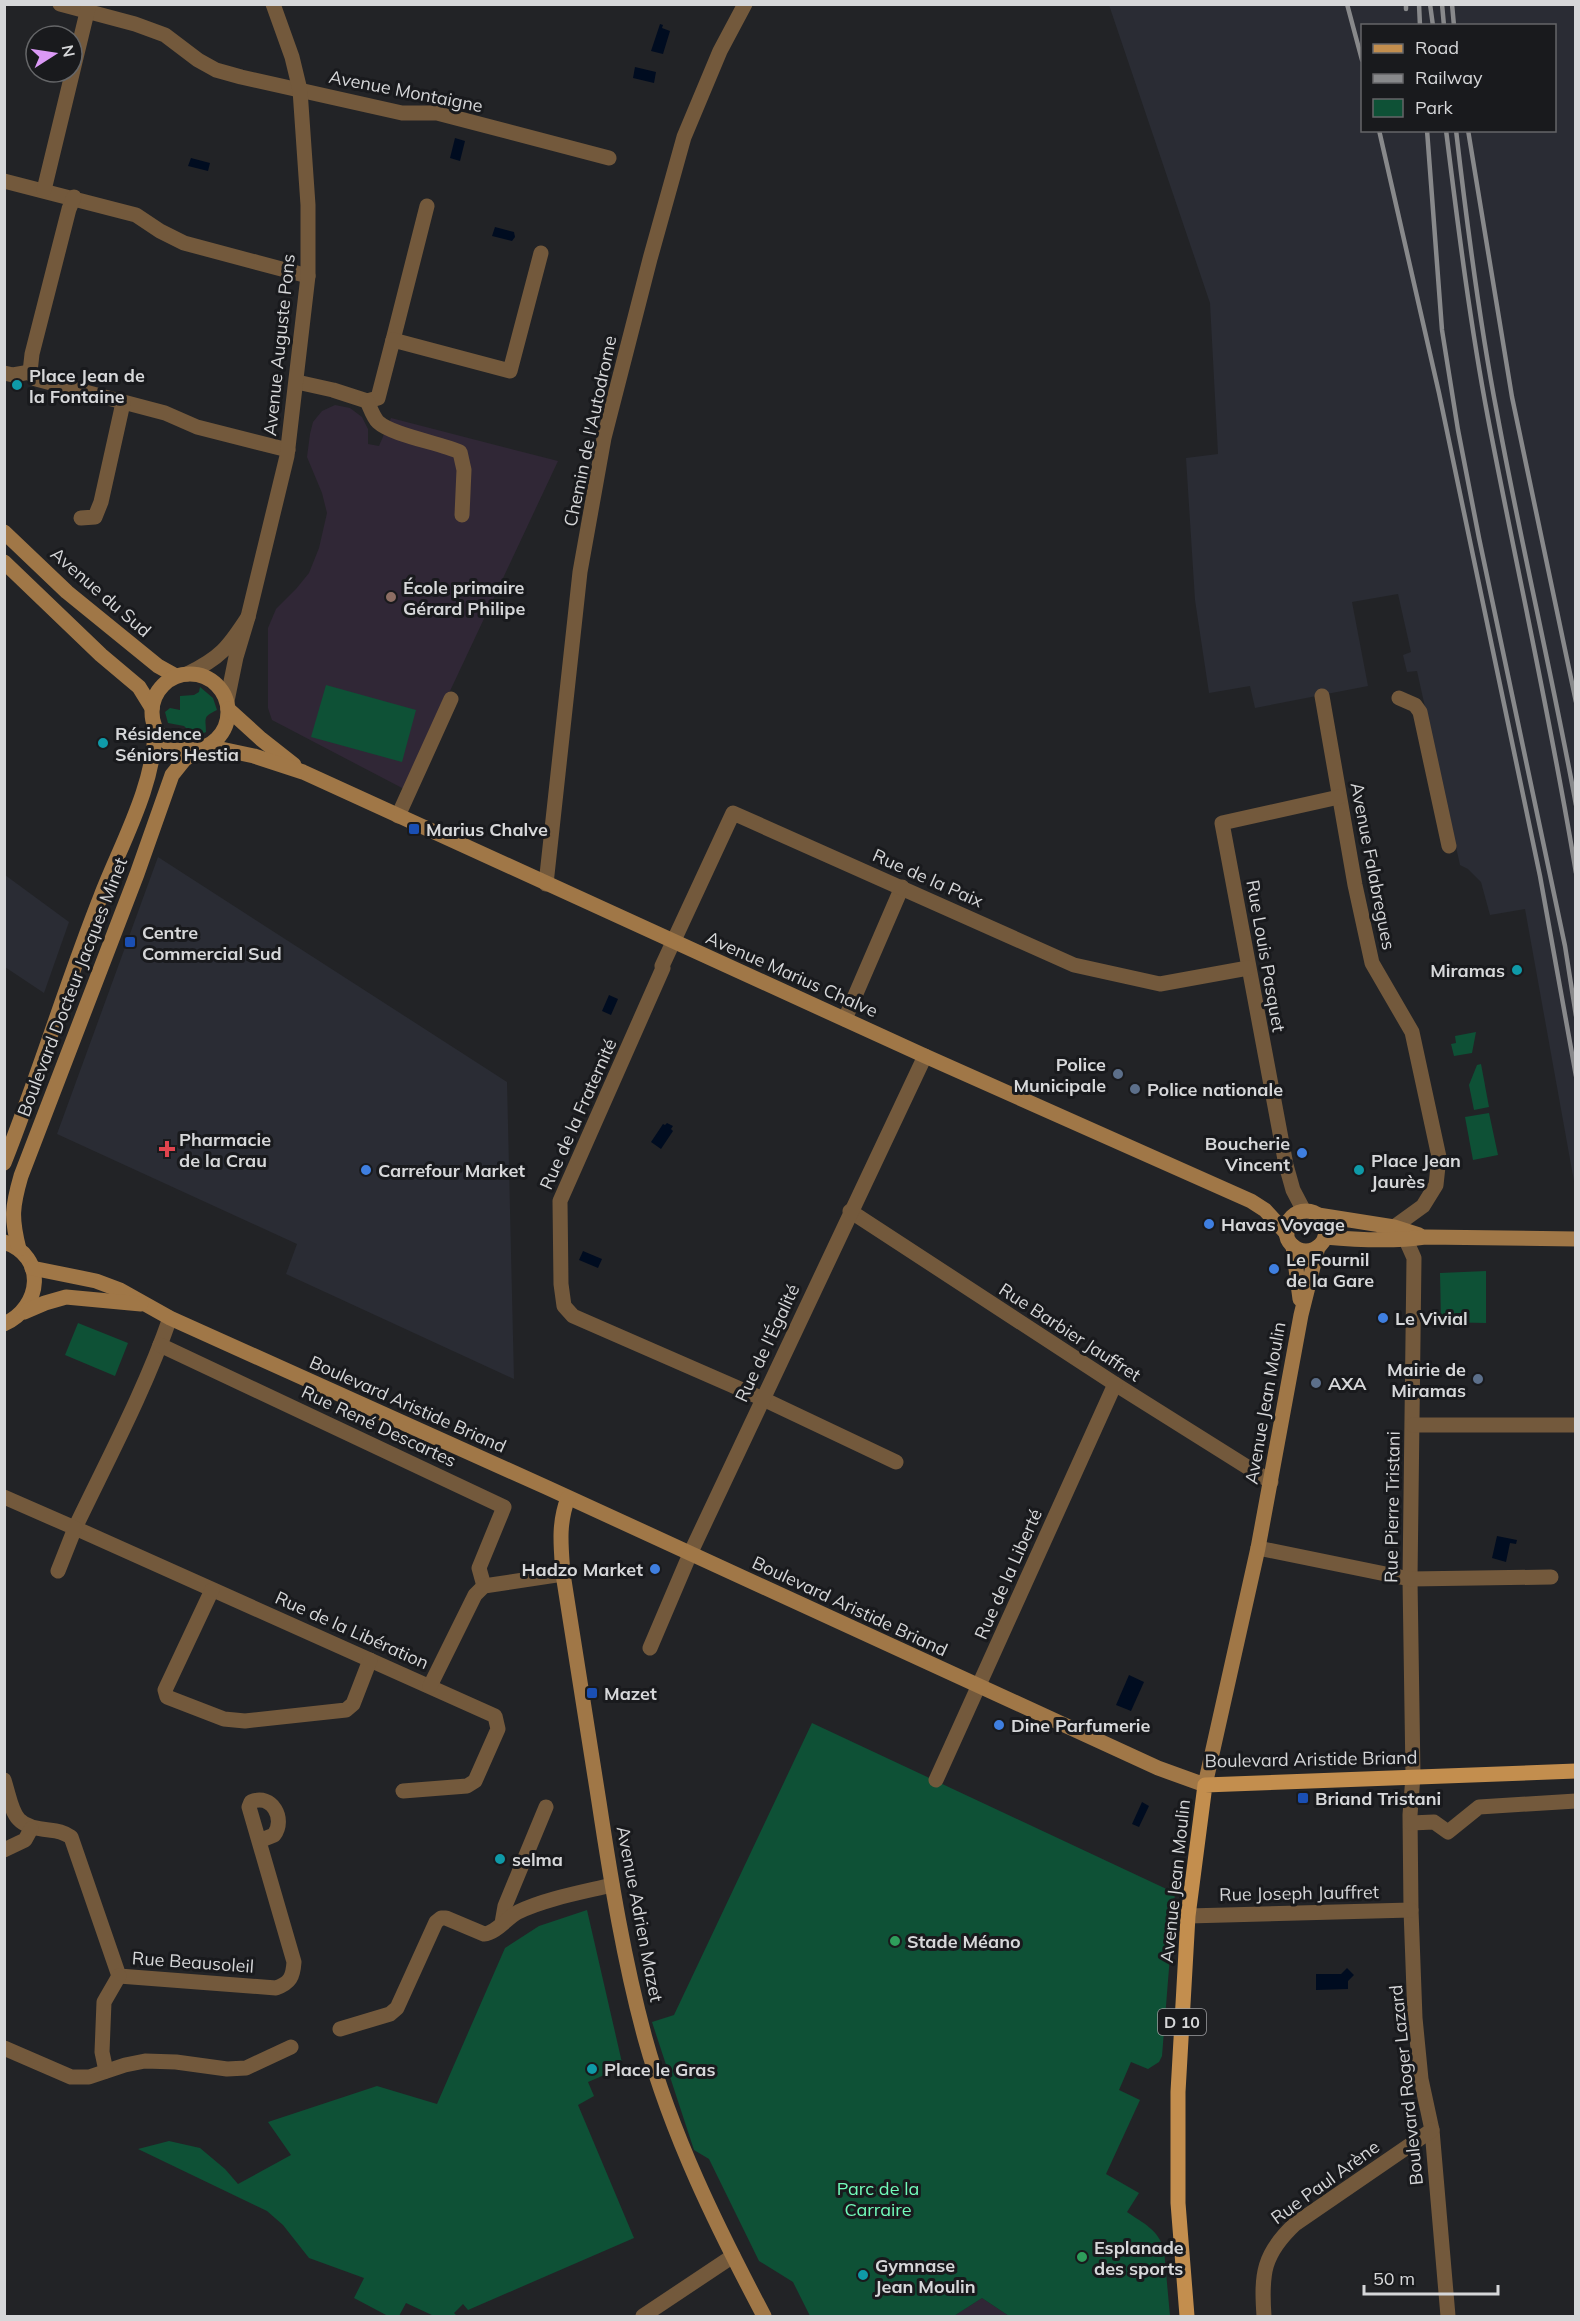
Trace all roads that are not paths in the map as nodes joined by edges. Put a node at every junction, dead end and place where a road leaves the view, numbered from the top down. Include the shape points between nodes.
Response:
1 (60, 4) edge
2 (273, 4) edge
3 (745, 4) edge
4 (88, 8) edge
5 (300, 90) junction
6 (609, 158) dead end
7 (4, 181) edge
8 (44, 190) junction
9 (74, 197) junction
10 (427, 206) dead end
11 (541, 253) dead end
12 (309, 276) junction
13 (393, 340) junction
14 (30, 372) junction
15 (4, 373) edge
16 (297, 382) junction
17 (367, 401) junction
18 (123, 403) junction
19 (288, 450) junction
20 (462, 515) dead end
21 (81, 518) dead end
22 (4, 532) edge
23 (4, 562) edge
24 (248, 617) junction
25 (181, 675) junction
26 (1322, 696) dead end
27 (1399, 698) dead end
28 (451, 699) dead end
29 (228, 705) junction
30 (152, 708) junction
31 (155, 728) junction
32 (202, 748) junction
33 (303, 772) junction
34 (1339, 797) junction
35 (399, 816) junction
36 (1449, 846) dead end
37 (546, 884) junction
38 (902, 887) junction
39 (675, 942) junction
40 (1248, 968) junction
41 (845, 1019) junction
42 (925, 1056) junction
43 (4, 1163) edge
44 (1265, 1210) junction
45 (850, 1211) junction
46 (1306, 1214) junction
47 (1394, 1227) junction
48 (1425, 1237) junction
49 (1575, 1239) edge
50 (1290, 1240) junction
51 (1363, 1240) junction
52 (1406, 1240) junction
53 (4, 1242) edge
54 (1321, 1242) junction
55 (19, 1249) junction
56 (32, 1268) junction
57 (143, 1305) junction
58 (24, 1312) junction
59 (1301, 1315) junction
60 (170, 1318) junction
61 (4, 1324) edge
62 (160, 1345) junction
63 (1115, 1384) junction
64 (763, 1399) junction
65 (1413, 1425) junction
66 (1575, 1425) edge
67 (896, 1462) dead end
68 (1271, 1482) junction
69 (4, 1497) edge
70 (568, 1498) junction
71 (75, 1528) junction
72 (1258, 1548) junction
73 (690, 1554) junction
74 (58, 1571) dead end
75 (563, 1574) junction
76 (1551, 1577) dead end
77 (1410, 1580) junction
78 (484, 1586) junction
79 (212, 1590) junction
80 (650, 1648) dead end
81 (370, 1660) junction
82 (430, 1686) junction
83 (979, 1686) junction
84 (1575, 1771) edge
85 (1413, 1776) junction
86 (4, 1780) edge
87 (936, 1780) dead end
88 (1205, 1785) junction
89 (404, 1791) dead end
90 (1575, 1801) edge
91 (546, 1807) dead end
92 (1411, 1823) junction
93 (31, 1828) junction
94 (259, 1841) dead end
95 (4, 1850) edge
96 (612, 1885) junction
97 (1411, 1910) junction
98 (1188, 1916) junction
99 (502, 1923) junction
100 (119, 1976) junction
101 (340, 2029) dead end
102 (291, 2047) dead end
103 (4, 2048) edge
104 (106, 2071) junction
105 (1432, 2130) junction
106 (733, 2256) junction
107 (643, 2316) edge
108 (764, 2316) edge
109 (1187, 2316) edge
110 (1264, 2316) edge
111 (1448, 2316) edge

1 - 4 street, Avenue Montaigne
2 - 5 street, Avenue Auguste Pons
3 - 37 street, Chemin de l'Autodrome via 720,51 684,137 604,438 580,572
4 - 5 street, Avenue Montaigne via 165,35 216,70
4 - 8 street
5 - 6 street, Avenue Montaigne via 402,113 437,113
5 - 12 street, Avenue Auguste Pons
7 - 8 street
8 - 9 street
9 - 12 street via 136,215 184,243
9 - 14 street
10 - 13 street
11 - 13 street via 510,371
12 - 16 street, Avenue Auguste Pons
13 - 17 street via 378,398
14 - 15 street
14 - 18 street via 36,379
16 - 17 street
16 - 19 street, Avenue Auguste Pons
17 - 20 street via 377,421 387,428 460,452 464,470
18 - 19 street
18 - 21 street via 101,502 95,517
19 - 24 street, Avenue Auguste Pons
22 - 25 main road, Avenue du Sud via 67,592 158,666
23 - 30 main road via 139,687
24 - 25 street via 228,648 210,663
24 - 29 street, Avenue Auguste Pons
25 - 29 main road via 200,675 212,680
25 - 30 main road via 160,689
26 - 34 street, Avenue Falabregues
27 - 36 street via 1415,705 1420,712
28 - 35 street
29 - 32 main road via 224,731
29 - 33 main road, Avenue Marius Chalve via 261,739
30 - 31 main road
31 - 32 main road via 177,748
31 - 43 main road, Boulevard Docteur Jacques Minet via 152,766
32 - 33 main road, Avenue Marius Chalve via 254,756
32 - 55 main road, Boulevard Docteur Jacques Minet via 184,760 172,775 21,1176 12,1216
33 - 35 main road, Avenue Marius Chalve
34 - 40 street, Rue Louis Pasquet via 1222,823
34 - 47 street, Avenue Falabregues via 1372,963 1412,1032 1439,1157 1438,1177 1431,1195 1418,1212
35 - 37 main road, Avenue Marius Chalve
37 - 39 main road, Avenue Marius Chalve
38 - 39 street, Rue de la Paix via 733,813
38 - 40 street, Rue de la Paix via 1074,965 1160,984
38 - 41 street
39 - 41 main road, Avenue Marius Chalve
39 - 64 street, Rue de la Fraternité via 560,1200 564,1306 573,1316
40 - 46 street, Rue Louis Pasquet via 1286,1165
41 - 42 main road, Avenue Marius Chalve
42 - 44 main road, Avenue Marius Chalve
42 - 45 street, Rue de l'Égalité
44 - 46 main road, Avenue Marius Chalve
44 - 50 main road, Avenue Marius Chalve
45 - 63 street, Rue Barbier Jauffret
45 - 64 street, Rue de l'Égalité
46 - 47 main road
46 - 50 main road via 1288,1223
46 - 54 main road via 1325,1225
47 - 48 main road
47 - 51 street
48 - 49 main road
48 - 52 main road
50 - 54 main road via 1305,1250
50 - 59 main road, Avenue Jean Moulin
51 - 52 main road
51 - 54 main road
52 - 65 street, Rue Pierre Tristani via 1414,1258
53 - 55 main road
54 - 59 main road, Avenue Jean Moulin
55 - 56 main road
56 - 57 main road, Boulevard Aristide Briand via 96,1281
56 - 58 main road via 34,1291
57 - 58 main road, Boulevard Aristide Briand via 66,1297
57 - 60 main road, Boulevard Aristide Briand
58 - 61 main road, Boulevard Aristide Briand
59 - 68 main road, Avenue Jean Moulin
60 - 62 street
60 - 70 main road, Boulevard Aristide Briand
62 - 71 street
62 - 78 street, Rue René Descartes via 504,1507 479,1568
63 - 68 street, Rue Barbier Jauffret
63 - 83 street, Rue de la Liberté
64 - 67 street, Rue de la Fraternité
64 - 73 street, Rue de l'Égalité
65 - 66 street
65 - 77 street, Rue Pierre Tristani
68 - 72 main road, Avenue Jean Moulin
69 - 71 street, Rue de la Libération
70 - 73 main road, Boulevard Aristide Briand
70 - 75 main road, Avenue Adrien Mazet via 560,1530
71 - 74 street
71 - 79 street, Rue de la Libération
72 - 77 street
72 - 88 main road, Avenue Jean Moulin
73 - 80 street, Rue de l'Égalité
73 - 83 main road, Boulevard Aristide Briand
75 - 78 street
75 - 96 main road, Avenue Adrien Mazet
76 - 77 street
77 - 85 street, Rue Pierre Tristani
78 - 82 street, Rue de la Libération via 475,1595
79 - 81 street, Rue de la Libération
79 - 81 street via 165,1690 167,1697 224,1719 245,1721 346,1710 353,1704
81 - 82 street, Rue de la Libération
82 - 89 street via 495,1716 498,1730 475,1781 467,1786
83 - 87 street, Rue de la Liberté
83 - 88 main road, Boulevard Aristide Briand via 1158,1768
84 - 85 main road, Boulevard Aristide Briand
85 - 88 main road, Boulevard Aristide Briand
85 - 92 street, Boulevard Roger Lazard
86 - 93 street via 14,1813 21,1824
88 - 98 main road, Avenue Jean Moulin / D 10
90 - 92 street via 1479,1807 1448,1832 1434,1822
91 - 99 street
92 - 97 street, Boulevard Roger Lazard
93 - 95 street via 25,1840
93 - 100 street, Rue Beausoleil via 64,1832 70,1838
94 - 100 street, Rue Beausoleil via 294,1962 293,1976 286,1984 276,1988
96 - 99 street via 534,1906
96 - 106 main road, Avenue Adrien Mazet via 634,1996 656,2073 683,2149
97 - 98 street, Rue Joseph Jauffret
97 - 105 street, Boulevard Roger Lazard via 1415,2018 1421,2079
98 - 109 main road, Avenue Jean Moulin / D 10 via 1178,2192
99 - 101 street via 490,1934 484,1934 441,1918 397,2008 390,2014
100 - 104 street via 104,2002 102,2052
102 - 104 street via 246,2068 145,2061
103 - 104 street via 71,2077 89,2078
105 - 110 street, Rue Paul Arène via 1295,2224 1278,2240 1263,2276
105 - 111 street, Boulevard Roger Lazard
106 - 107 street
106 - 108 main road, Avenue Adrien Mazet

